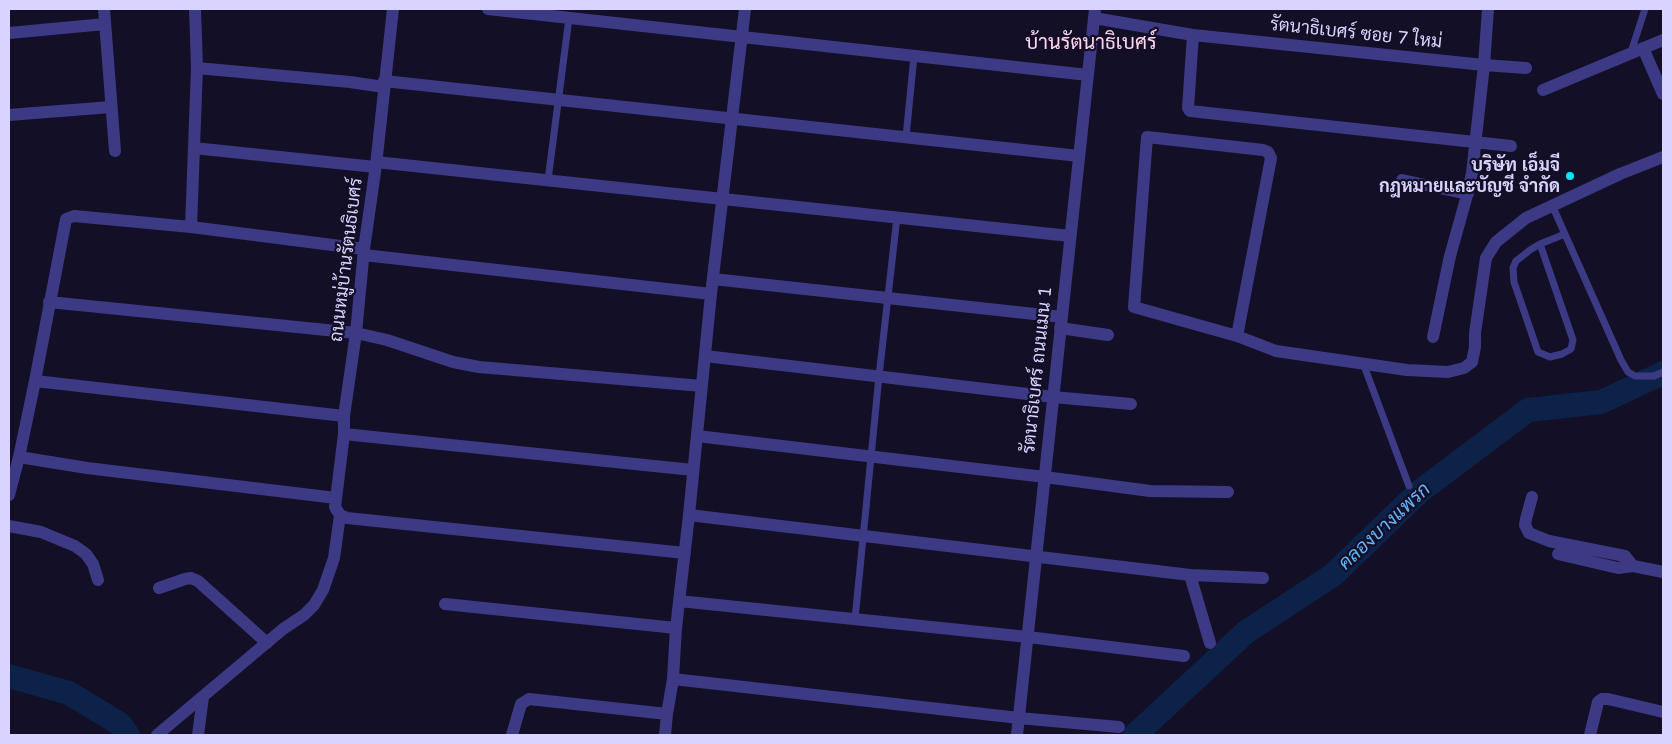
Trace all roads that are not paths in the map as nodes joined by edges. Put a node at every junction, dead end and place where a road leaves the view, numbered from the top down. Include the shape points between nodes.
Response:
1 (104, 9) edge
2 (195, 9) edge
3 (393, 9) edge
4 (488, 9) edge
5 (745, 9) edge
6 (1488, 9) edge
7 (1645, 9) edge
8 (1094, 14) edge
9 (569, 18) junction
10 (105, 24) junction
11 (9, 33) edge
12 (1193, 35) junction
13 (742, 37) junction
14 (1663, 40) edge
15 (1637, 50) junction
16 (914, 56) junction
17 (1484, 66) junction
18 (197, 68) junction
19 (1526, 68) dead end
20 (1088, 75) junction
21 (384, 84) junction
22 (1543, 90) dead end
23 (1663, 94) edge
24 (558, 99) junction
25 (111, 106) junction
26 (9, 115) edge
27 (733, 118) junction
28 (906, 137) junction
29 (1474, 142) junction
30 (1511, 146) dead end
31 (194, 148) junction
32 (114, 151) dead end
33 (1079, 156) junction
34 (1663, 156) edge
35 (376, 165) junction
36 (548, 180) junction
37 (1402, 180) dead end
38 (1468, 194) junction
39 (722, 198) junction
40 (1552, 205) junction
41 (897, 217) junction
42 (191, 227) junction
43 (1565, 234) junction
44 (1070, 236) junction
45 (1540, 244) junction
46 (364, 252) junction
47 (713, 278) junction
48 (712, 294) junction
49 (888, 298) junction
50 (49, 302) junction
51 (1061, 322) junction
52 (356, 333) junction
53 (1108, 335) dead end
54 (1236, 336) junction
55 (1433, 337) dead end
56 (705, 356) junction
57 (1363, 363) junction
58 (1663, 372) edge
59 (878, 376) junction
60 (35, 381) junction
61 (702, 386) junction
62 (1053, 397) junction
63 (1131, 404) dead end
64 (344, 416) junction
65 (344, 434) junction
66 (697, 436) junction
67 (870, 456) junction
68 (19, 457) junction
69 (693, 470) junction
70 (1045, 476) junction
71 (1409, 486) dead end
72 (1228, 492) dead end
73 (9, 495) edge
74 (1532, 497) dead end
75 (336, 498) junction
76 (340, 515) junction
77 (690, 516) junction
78 (9, 526) edge
79 (863, 537) junction
80 (685, 553) junction
81 (1558, 554) dead end
82 (1036, 557) junction
83 (1633, 566) junction
84 (1663, 572) edge
85 (1190, 575) junction
86 (1263, 578) dead end
87 (98, 580) dead end
88 (159, 588) dead end
89 (679, 601) junction
90 (445, 604) dead end
91 (856, 619) junction
92 (676, 628) junction
93 (1028, 637) junction
94 (267, 643) junction
95 (1210, 643) dead end
96 (1184, 656) dead end
97 (673, 679) junction
98 (203, 697) junction
99 (1663, 712) edge
100 (667, 714) junction
101 (1019, 718) junction
102 (1119, 727) dead end
103 (157, 735) edge
104 (198, 735) edge
105 (512, 735) edge
106 (665, 735) edge
107 (1017, 735) edge
108 (1590, 735) edge

1 - 10 street
2 - 18 street
3 - 21 street, ถนนหมู่บ้านรัตนธิเบศร์
4 - 9 street
5 - 13 street
6 - 17 street
7 - 15 lane
8 - 12 street, รัตนาธิเบศร์ ซอย 7 ใหม่
8 - 20 street, รัตนาธิเบศร์ ถนนเมน 1
9 - 13 street
9 - 24 lane
10 - 11 street
10 - 25 street
12 - 17 street, รัตนาธิเบศร์ ซอย 7 ใหม่
12 - 29 street via 1190,110
13 - 16 street
13 - 27 street
14 - 15 street
15 - 22 street
15 - 23 street
16 - 20 street
16 - 28 lane
17 - 19 street, รัตนาธิเบศร์ ซอย 7 ใหม่
17 - 29 street
18 - 21 street
18 - 31 street
20 - 33 street, รัตนาธิเบศร์ ถนนเมน 1
21 - 24 street
21 - 35 street, ถนนหมู่บ้านรัตนธิเบศร์
24 - 27 street
24 - 36 lane
25 - 26 street
25 - 32 street
27 - 28 street
27 - 39 street
28 - 33 street
29 - 30 street
29 - 38 street
31 - 35 street
31 - 42 street
33 - 44 street, รัตนาธิเบศร์ ถนนเมน 1
34 - 40 street
35 - 36 street
35 - 46 street, ถนนหมู่บ้านรัตนธิเบศร์
36 - 39 street
37 - 38 street
38 - 55 street via 1450,256
39 - 41 street
39 - 47 street
40 - 43 lane
40 - 57 street via 1526,218 1496,242 1486,258 1472,362 1448,372
41 - 44 street
41 - 49 lane
42 - 46 street
42 - 50 street via 74,216 66,220
43 - 45 lane
43 - 58 lane via 1628,372 1635,376 1654,376
44 - 51 street, รัตนาธิเบศร์ ถนนเมน 1
45 - 45 lane via 1516,261 1514,282 1538,352 1550,357 1571,349 1573,340
46 - 48 street
46 - 52 street, ถนนหมู่บ้านรัตนธิเบศร์
47 - 48 street
47 - 49 street
48 - 56 street
49 - 51 street
49 - 59 lane
50 - 52 street
50 - 60 street
51 - 53 street
51 - 62 street, รัตนาธิเบศร์ ถนนเมน 1
52 - 61 street via 479,367
52 - 64 street, ถนนหมู่บ้านรัตนธิเบศร์
54 - 54 street via 1271,158 1263,150 1147,137 1134,307
54 - 57 street via 1276,351
56 - 59 street
56 - 61 street
57 - 71 lane
59 - 62 street
59 - 67 lane
60 - 64 street
60 - 68 street
61 - 66 street
62 - 63 street
62 - 70 street, รัตนาธิเบศร์ ถนนเมน 1
64 - 65 street, ถนนหมู่บ้านรัตนธิเบศร์
65 - 69 street
65 - 75 street, ถนนหมู่บ้านรัตนธิเบศร์
66 - 67 street
66 - 69 street
67 - 70 street
67 - 79 lane
68 - 73 street
68 - 75 street
69 - 77 street
70 - 72 street via 1150,491
70 - 82 street, รัตนาธิเบศร์ ถนนเมน 1
74 - 83 street via 1526,519 1529,533 1549,541 1619,554
75 - 76 street, ถนนหมู่บ้านรัตนธิเบศร์ via 335,507
76 - 80 street
76 - 94 street via 334,558 323,590 304,615
77 - 79 street
77 - 80 street
78 - 87 street via 41,532 75,546 86,554
79 - 82 street
79 - 91 lane
80 - 89 street
81 - 83 street via 1618,568
82 - 85 street
82 - 93 street, รัตนาธิเบศร์ ถนนเมน 1
83 - 84 street
85 - 86 street
85 - 95 street
88 - 94 street via 184,579 198,580
89 - 91 street
89 - 92 street
90 - 92 street
91 - 93 street
92 - 97 street
93 - 96 street
93 - 101 street, รัตนาธิเบศร์ ถนนเมน 1
94 - 98 street
97 - 100 street
97 - 101 street
98 - 103 street
98 - 104 street
99 - 108 street via 1602,699 1598,702
100 - 105 street via 529,699 520,704
100 - 106 street
101 - 102 street
101 - 107 street, รัตนาธิเบศร์ ถนนเมน 1

